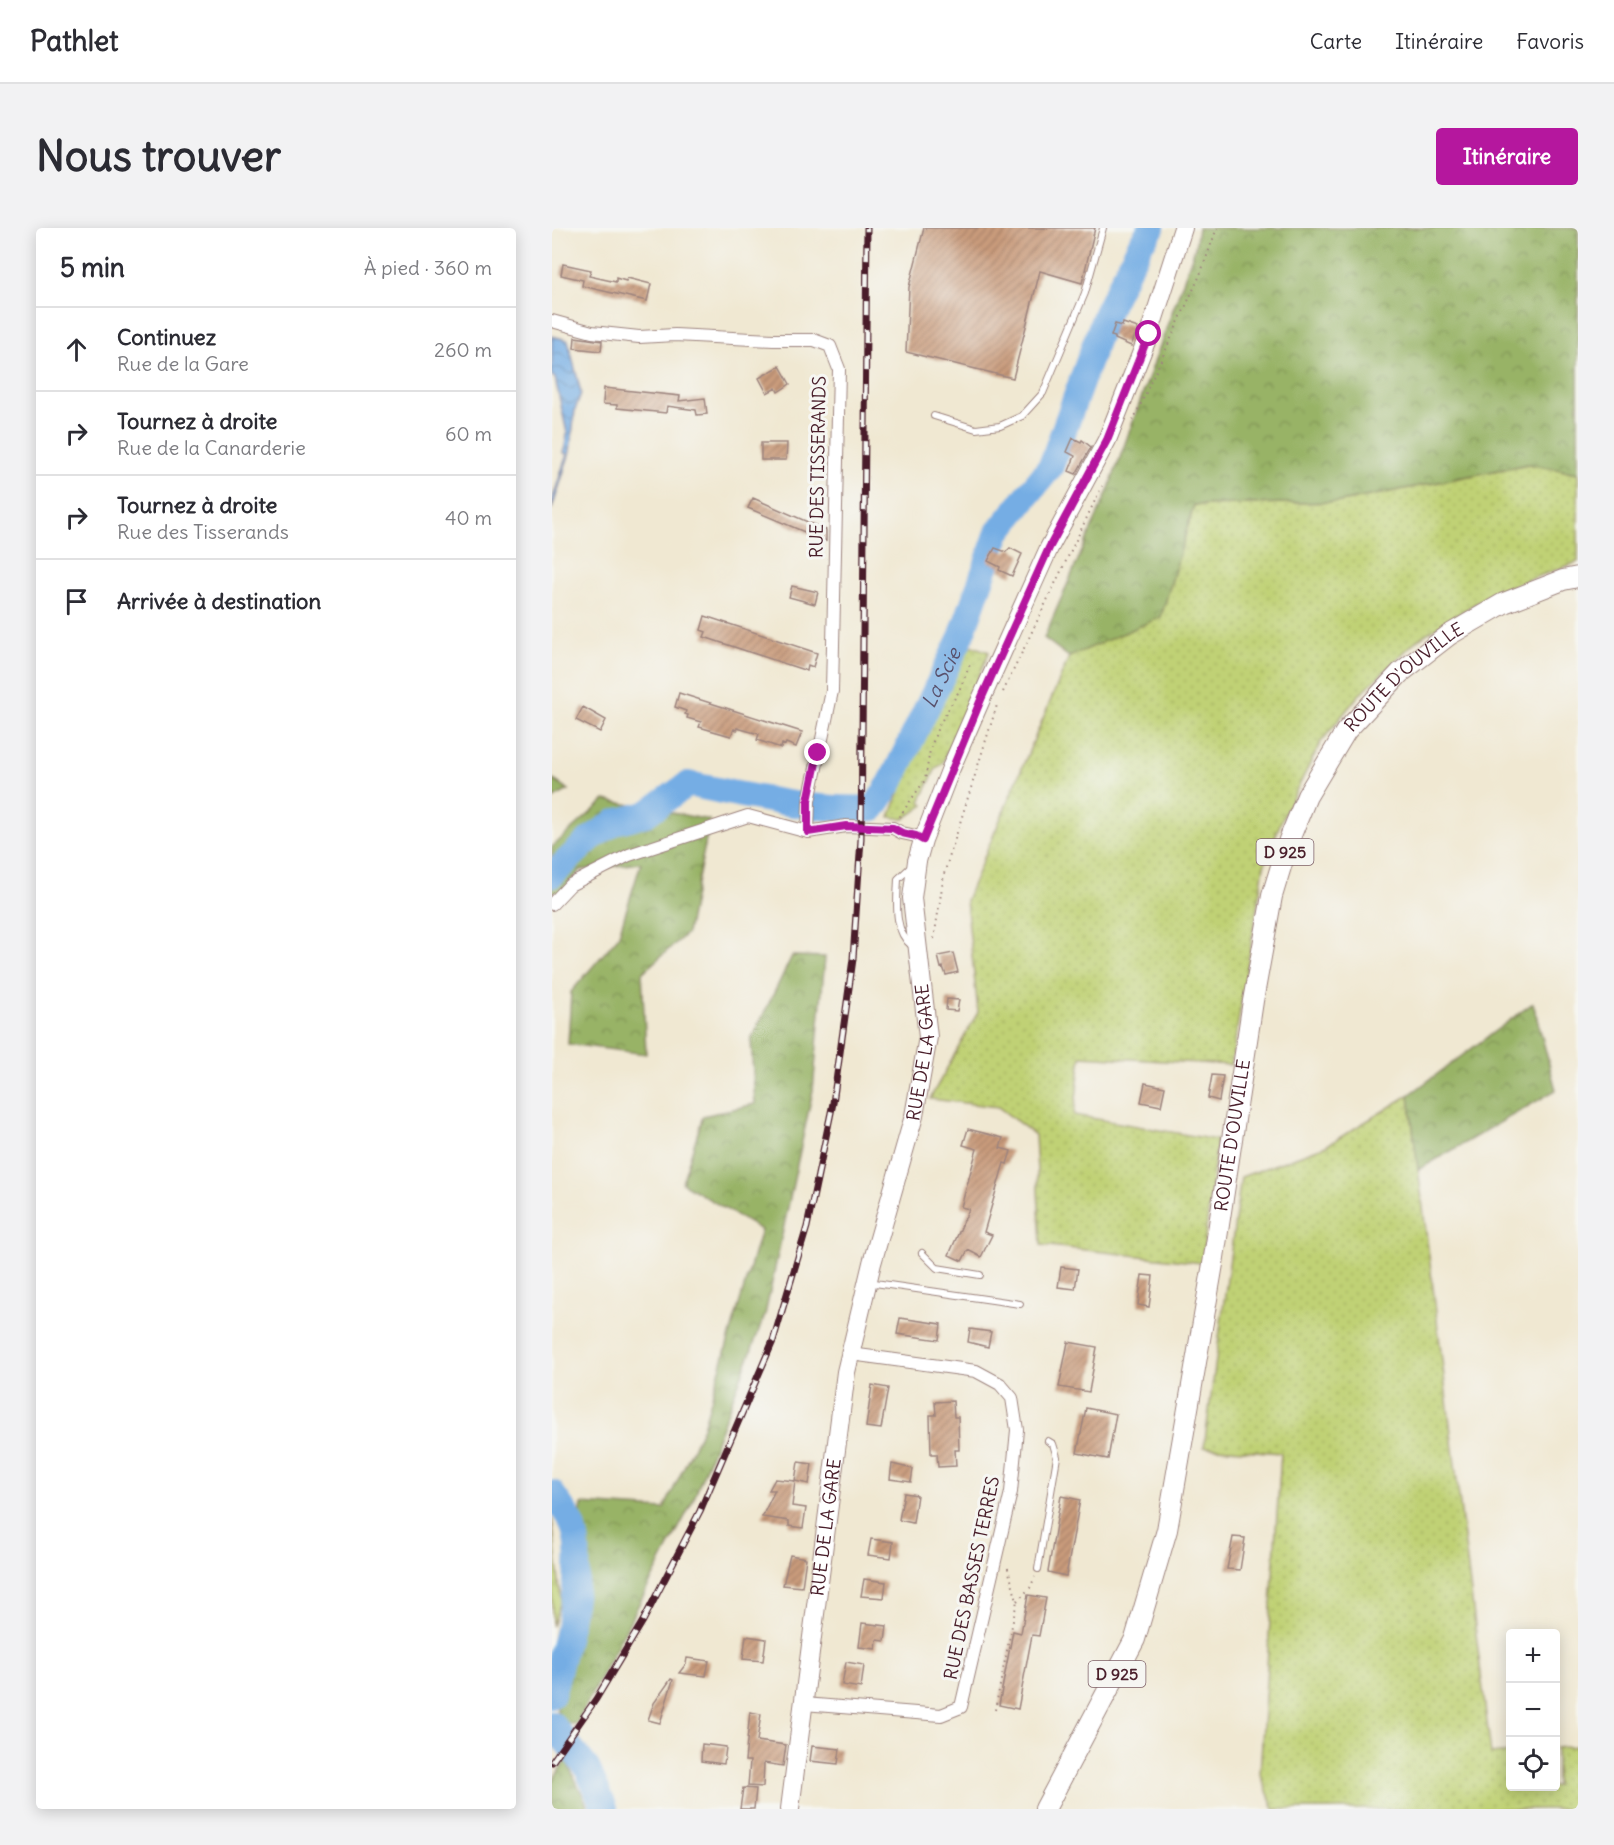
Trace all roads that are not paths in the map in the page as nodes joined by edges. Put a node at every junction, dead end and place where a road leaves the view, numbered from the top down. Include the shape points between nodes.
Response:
1 (1103, 228) edge
2 (1183, 228) edge
3 (552, 321) edge
4 (934, 416) dead end
5 (1578, 577) edge
6 (808, 828) junction
7 (923, 840) junction
8 (552, 904) edge
9 (922, 1253) dead end
10 (980, 1275) dead end
11 (868, 1282) junction
12 (1020, 1304) dead end
13 (851, 1354) junction
14 (1048, 1441) dead end
15 (1038, 1569) road end
16 (804, 1704) junction
17 (790, 1809) edge
18 (1045, 1809) edge

1 - 4 lane via 1085,293 1043,393 1022,416 1000,426 976,429
2 - 7 street, RUE DE LA GARE via 1149,334 1107,440 1049,548
3 - 6 street, RUE DES TISSERANDS via 592,332 639,337 814,340 830,346 839,369 832,691 808,801
5 - 18 main road, ROUTE D'OUVILLE / D 925 via 1504,603 1449,635 1400,673 1346,731 1307,796 1272,896 1167,1530 1135,1639
6 - 7 street via 893,828
6 - 8 street via 748,816 629,855 570,885
7 - 11 street, RUE DE LA GARE via 912,897 928,1037 914,1116
9 - 10 lane via 937,1268
11 - 12 lane
11 - 13 street, RUE DE LA GARE
13 - 16 street, RUE DE LA GARE
13 - 16 street, RUE DES BASSES TERRES via 976,1371 1000,1384 1012,1398 1017,1430 1011,1492 961,1707 941,1715
14 - 15 lane via 1057,1457
16 - 17 street, RUE DE LA GARE

